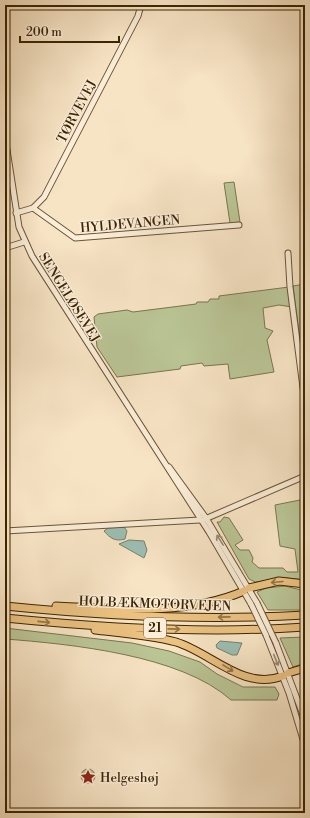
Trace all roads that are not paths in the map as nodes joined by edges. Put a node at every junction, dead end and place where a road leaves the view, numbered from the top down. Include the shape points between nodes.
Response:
1 (141, 5) edge
2 (5, 137) edge
3 (33, 208) junction
4 (16, 213) junction
5 (239, 225) dead end
6 (24, 242) junction
7 (5, 248) edge
8 (288, 253) dead end
9 (305, 403) edge
10 (157, 452) junction
11 (305, 476) edge
12 (208, 520) junction
13 (201, 521) junction
14 (5, 531) edge
15 (305, 584) edge
16 (246, 590) junction
17 (5, 606) edge
18 (29, 608) junction
19 (305, 615) edge
20 (5, 618) edge
21 (86, 625) junction
22 (305, 627) edge
23 (305, 668) edge
24 (286, 675) junction
25 (305, 720) edge
26 (305, 746) edge

1 - 3 street, TØRVEVEJ via 138,16 44,197
2 - 4 street, SENGELØSEVEJ
3 - 4 street
3 - 5 street, HYLDEVANGEN via 75,238
4 - 6 street, SENGELØSEVEJ
6 - 7 street
6 - 10 street, SENGELØSEVEJ
8 - 9 street
10 - 12 street, SENGELØSEVEJ
10 - 13 street, SENGELØSEVEJ
11 - 12 street
12 - 13 street
16 -> 12 street, SENGELØSEVEJ
13 - 14 street
13 - 16 street, SENGELØSEVEJ
15 -> 16 highway via 279,581
16 - 18 highway via 217,601 178,607
16 -> 24 street, bridge via 269,644
16 - 24 street, bridge via 257,603 276,643
17 - 18 highway, HOLBÆKMOTORVEJEN / 21
19 -> 18 highway, HOLBÆKMOTORVEJEN / 21 via 219,618
20 -> 21 highway, HOLBÆKMOTORVEJEN / 21
21 -> 22 highway, HOLBÆKMOTORVEJEN / 21 via 220,630
21 -> 24 highway via 94,630 177,643 204,654 247,678 267,679
23 - 24 highway
24 - 25 street
24 - 26 street

